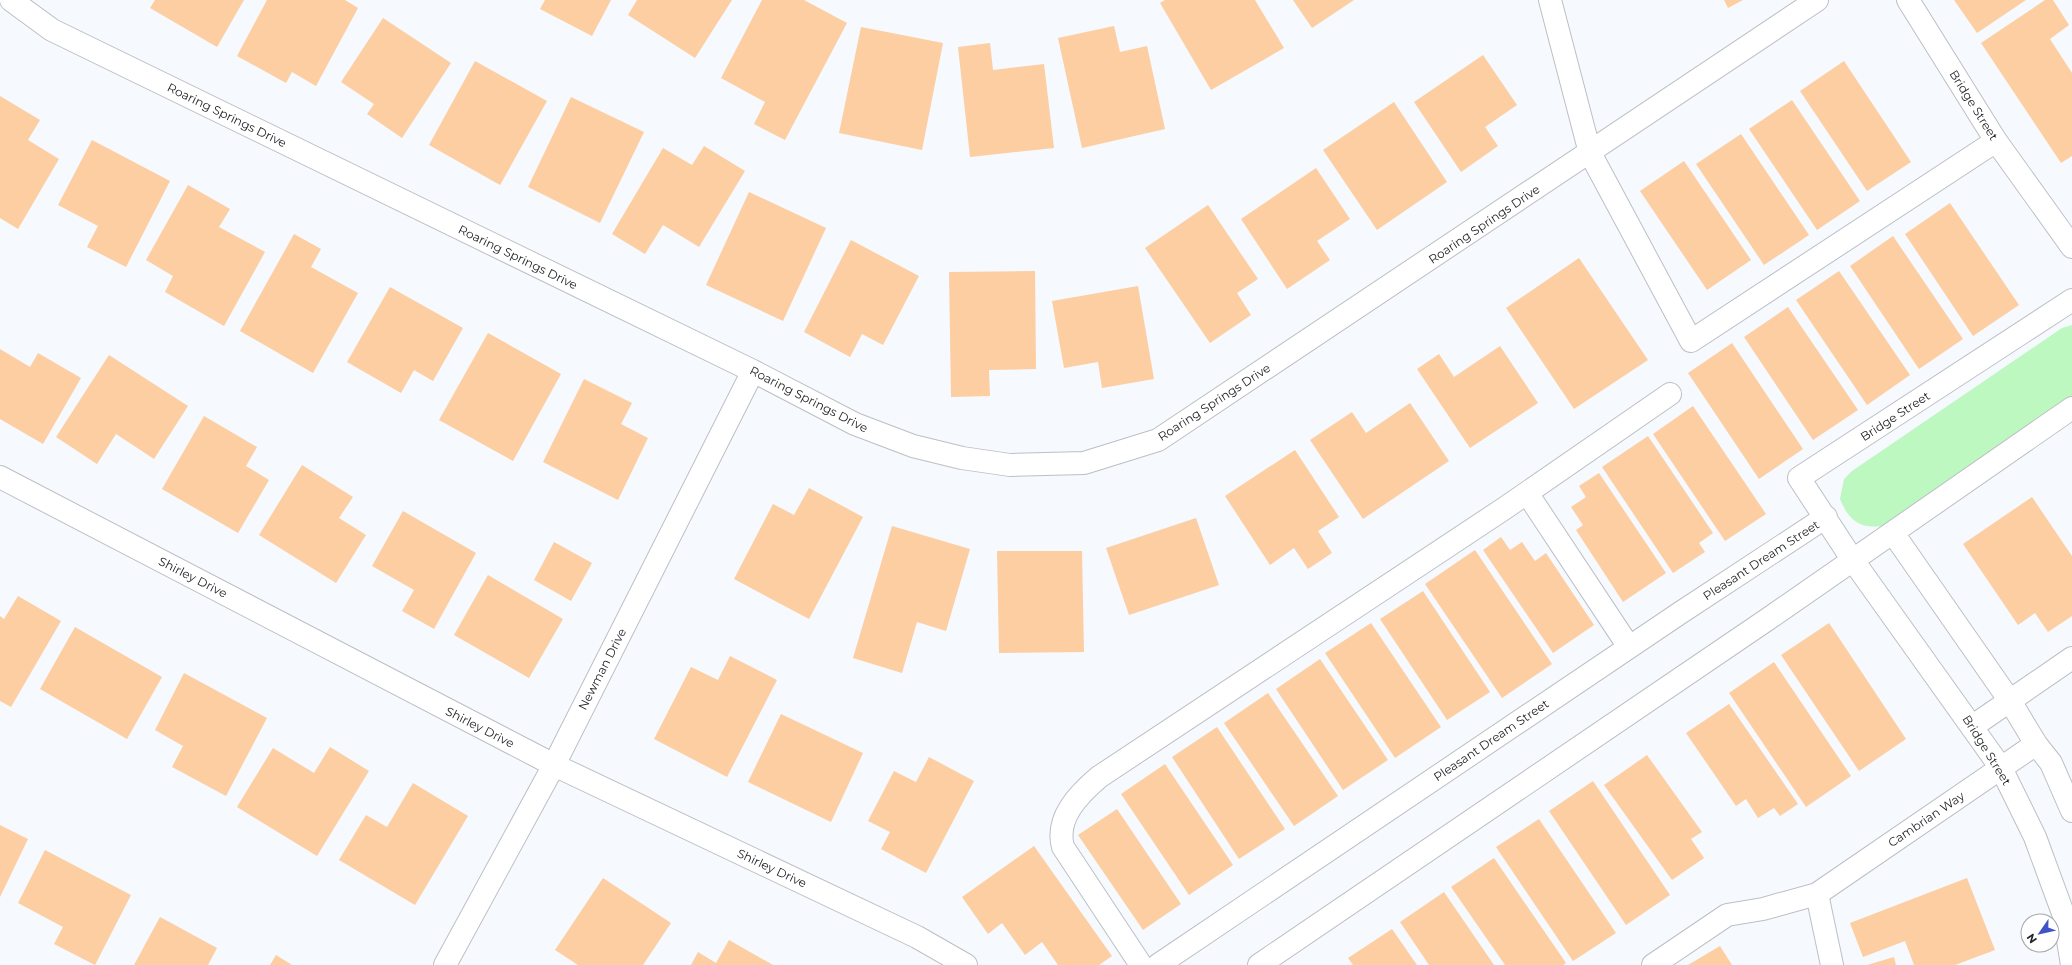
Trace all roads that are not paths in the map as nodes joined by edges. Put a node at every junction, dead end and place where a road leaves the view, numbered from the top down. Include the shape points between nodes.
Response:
1 (10, 0) edge
2 (1550, 0) edge
3 (1817, 0) edge
4 (1908, 0) edge
5 (1996, 141) junction
6 (1590, 153) junction
7 (2072, 247) edge
8 (2072, 300) edge
9 (753, 370) junction
10 (1670, 394) dead end
11 (2072, 408) edge
12 (0, 477) edge
13 (1527, 493) junction
14 (1826, 517) junction
15 (1894, 533) junction
16 (1852, 559) junction
17 (1629, 647) junction
18 (2072, 658) edge
19 (2010, 700) junction
20 (1973, 726) junction
21 (2036, 744) junction
22 (554, 765) junction
23 (2001, 768) junction
24 (2072, 811) edge
25 (1816, 894) junction
26 (445, 965) edge
27 (966, 965) edge
28 (1141, 965) edge
29 (1158, 965) edge
30 (1259, 965) edge
31 (1653, 965) edge
32 (1832, 965) edge
33 (2072, 965) edge

1 - 9 street, Roaring Springs Drive via 52,30
2 - 6 street
3 - 6 street, Roaring Springs Drive
4 - 5 street, Bridge Street
5 - 6 street via 1691,341
5 - 7 street, Bridge Street
6 - 9 street, Roaring Springs Drive via 1158,440 1084,463 1010,465 962,458 913,446 855,424
8 - 14 street, Bridge Street via 1799,478
9 - 22 street, Newman Drive
10 - 13 street
11 - 15 street
12 - 22 street, Shirley Drive
13 - 17 street
13 - 28 street via 1106,772 1080,793 1065,819 1061,838 1063,847
14 - 16 street, Bridge Street
14 - 17 street, Pleasant Dream Street
15 - 16 street
15 - 19 street
16 - 20 street, Bridge Street
16 - 30 street via 1768,619
17 - 29 street, Pleasant Dream Street
18 - 19 street
19 - 20 street
19 - 21 street
20 - 23 street, Bridge Street
21 - 23 street, Cambrian Way
21 - 24 street via 2051,763
22 - 26 street, Newman Drive
22 - 27 street, Shirley Drive via 917,937
23 - 25 street, Cambrian Way
23 - 33 street, Bridge Street via 2036,837 2064,916
25 - 31 street, Cambrian Way via 1763,909 1727,915
25 - 32 street

